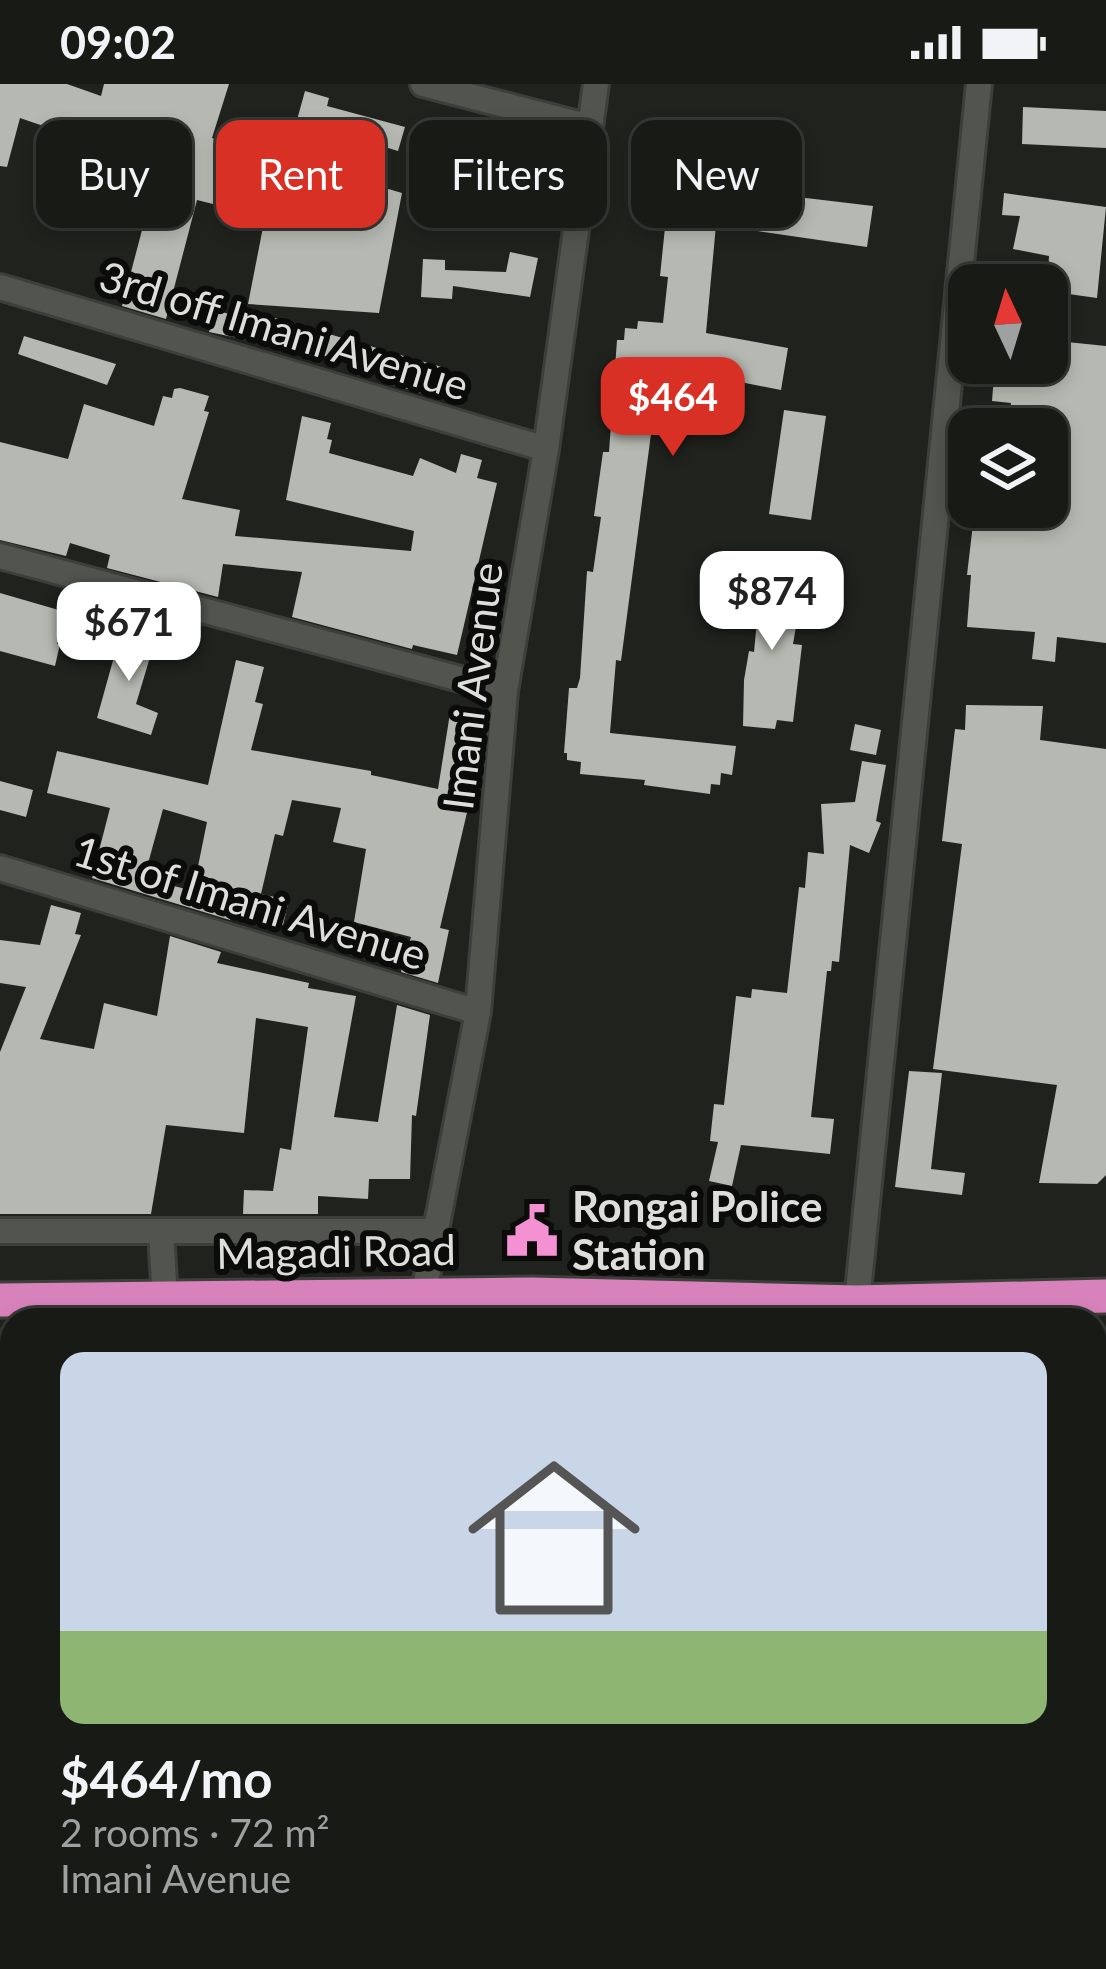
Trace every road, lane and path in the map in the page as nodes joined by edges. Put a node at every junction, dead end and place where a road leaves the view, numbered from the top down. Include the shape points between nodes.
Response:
1 (423, 84) edge
2 (596, 84) edge
3 (979, 84) edge
4 (563, 120) edge
5 (591, 120) edge
6 (576, 228) edge
7 (0, 287) edge
8 (546, 449) junction
9 (0, 556) edge
10 (506, 691) junction
11 (0, 868) edge
12 (478, 1012) junction
13 (0, 1231) edge
14 (161, 1231) junction
15 (435, 1231) junction
16 (1106, 1296) edge
17 (423, 1297) junction
18 (0, 1300) edge
19 (165, 1300) junction
20 (857, 1302) junction
21 (535, 1307) edge
22 (227, 1308) edge
23 (270, 1308) edge
24 (627, 1308) edge
25 (823, 1308) edge

1 - 4 street
2 - 5 street, Imani Avenue
3 - 20 street
6 - 8 street, Imani Avenue
7 - 8 street, 3rd off Imani Avenue
8 - 10 street, Imani Avenue
9 - 10 street
10 - 12 street, Imani Avenue
11 - 12 street, 1st of Imani Avenue
12 - 15 street, Imani Avenue
13 - 14 street
14 - 15 street
14 - 19 street
15 - 17 street, Imani Avenue
16 - 20 highway, Magadi Road
17 - 21 highway, Magadi Road
17 - 23 highway, Magadi Road
18 - 19 highway, Magadi Road
19 - 22 highway, Magadi Road
20 - 25 highway, Magadi Road
21 - 24 highway, Magadi Road

